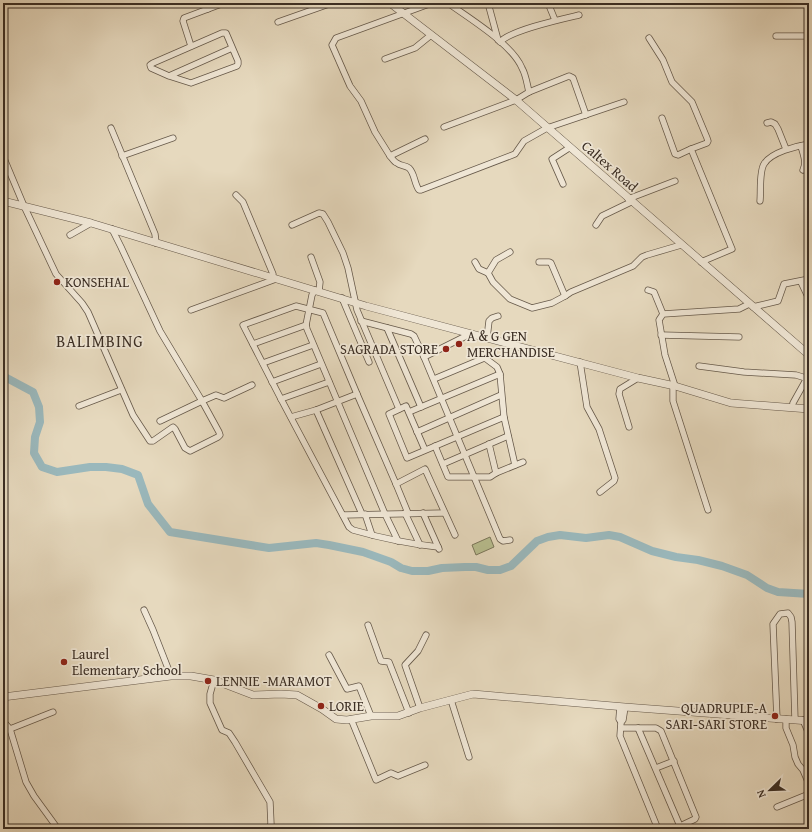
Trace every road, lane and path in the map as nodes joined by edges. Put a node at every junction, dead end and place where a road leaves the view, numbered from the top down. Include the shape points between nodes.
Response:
1 (206, 3) edge
2 (224, 3) edge
3 (332, 3) edge
4 (390, 3) edge
5 (432, 3) edge
6 (448, 3) edge
7 (488, 3) edge
8 (548, 3) edge
9 (208, 9) junction
10 (404, 14) junction
11 (579, 15) dead end
12 (555, 20) junction
13 (278, 22) dead end
14 (431, 35) junction
15 (776, 36) dead end
16 (809, 36) edge
17 (649, 38) dead end
18 (499, 41) junction
19 (191, 46) junction
20 (232, 48) junction
21 (385, 59) dead end
22 (169, 76) junction
23 (529, 92) junction
24 (516, 100) junction
25 (624, 102) dead end
26 (586, 115) junction
27 (662, 118) dead end
28 (767, 123) dead end
29 (444, 127) dead end
30 (111, 128) dead end
31 (547, 128) junction
32 (173, 138) dead end
33 (425, 139) dead end
34 (809, 144) edge
35 (800, 146) junction
36 (569, 148) junction
37 (691, 149) junction
38 (786, 149) junction
39 (3, 156) edge
40 (122, 156) junction
41 (390, 156) junction
42 (803, 170) dead end
43 (675, 181) dead end
44 (563, 184) dead end
45 (236, 195) dead end
46 (630, 200) junction
47 (3, 201) edge
48 (760, 201) dead end
49 (24, 206) junction
50 (91, 223) junction
51 (292, 224) dead end
52 (596, 225) dead end
53 (112, 230) junction
54 (70, 235) dead end
55 (156, 243) junction
56 (681, 245) junction
57 (510, 252) dead end
58 (311, 257) dead end
59 (475, 262) dead end
60 (539, 262) dead end
61 (701, 262) junction
62 (488, 273) junction
63 (274, 279) junction
64 (809, 279) edge
65 (801, 282) junction
66 (317, 290) junction
67 (648, 290) dead end
68 (565, 296) junction
69 (342, 298) junction
70 (809, 299) edge
71 (355, 302) junction
72 (751, 306) junction
73 (309, 309) junction
74 (190, 310) dead end
75 (663, 314) junction
76 (498, 316) dead end
77 (361, 321) junction
78 (306, 325) junction
79 (387, 328) junction
80 (470, 334) junction
81 (661, 335) junction
82 (739, 337) dead end
83 (487, 338) junction
84 (253, 344) junction
85 (313, 344) junction
86 (809, 355) edge
87 (424, 357) junction
88 (369, 362) dead end
89 (580, 362) junction
90 (263, 363) junction
91 (321, 364) junction
92 (699, 366) dead end
93 (500, 374) junction
94 (638, 378) junction
95 (808, 378) edge
96 (434, 379) junction
97 (272, 382) junction
98 (329, 382) junction
99 (252, 385) dead end
100 (674, 386) junction
101 (121, 390) junction
102 (357, 394) junction
103 (502, 395) junction
104 (442, 398) junction
105 (281, 400) junction
106 (202, 401) junction
107 (338, 401) junction
108 (793, 403) dead end
109 (79, 406) dead end
110 (421, 407) junction
111 (399, 409) junction
112 (809, 409) edge
113 (316, 410) junction
114 (409, 412) junction
115 (290, 417) junction
116 (450, 417) junction
117 (504, 417) junction
118 (160, 421) dead end
119 (629, 427) dead end
120 (417, 432) junction
121 (458, 436) junction
122 (508, 436) junction
123 (490, 444) junction
124 (435, 446) junction
125 (425, 450) junction
126 (466, 455) junction
127 (523, 462) dead end
128 (443, 464) junction
129 (515, 465) junction
130 (496, 473) junction
131 (473, 476) junction
132 (396, 484) junction
133 (600, 492) dead end
134 (708, 510) dead end
135 (406, 513) junction
136 (423, 513) junction
137 (444, 513) junction
138 (364, 514) junction
139 (385, 514) junction
140 (343, 515) junction
141 (372, 535) junction
142 (455, 535) dead end
143 (510, 540) dead end
144 (398, 541) junction
145 (420, 545) junction
146 (144, 610) dead end
147 (368, 625) dead end
148 (426, 635) dead end
149 (329, 655) dead end
150 (171, 676) junction
151 (214, 680) junction
152 (3, 697) edge
153 (451, 700) junction
154 (622, 707) junction
155 (420, 708) junction
156 (53, 712) dead end
157 (409, 713) junction
158 (371, 716) junction
159 (350, 719) junction
160 (777, 719) junction
161 (786, 720) junction
162 (802, 720) edge
163 (3, 721) edge
164 (621, 725) junction
165 (638, 728) junction
166 (10, 729) junction
167 (809, 734) edge
168 (469, 757) dead end
169 (674, 761) junction
170 (425, 765) dead end
171 (656, 768) junction
172 (809, 784) edge
173 (809, 794) edge
174 (777, 807) dead end
175 (680, 826) junction
176 (58, 829) edge
177 (268, 829) edge
178 (658, 829) edge
179 (674, 829) edge

1 - 9 street
2 - 9 street
3 - 13 street
4 - 10 street, Caltex Road
5 - 10 street
6 - 18 street
7 - 18 street
8 - 12 street
9 - 19 street via 184,18
10 - 14 street, Caltex Road
10 - 41 street via 336,38 332,45 350,86
11 - 12 street
12 - 18 street
14 - 21 street via 415,48
14 - 24 street, Caltex Road
15 - 16 street
17 - 37 street via 663,60 672,82 692,102 707,138 707,143
18 - 23 street via 519,62
19 - 20 street via 226,33
19 - 22 street via 150,65 151,68
20 - 22 street
20 - 22 street via 238,61 237,66 191,83
23 - 24 street
23 - 26 street via 571,76
24 - 29 street
24 - 31 street, Caltex Road
25 - 26 street
26 - 31 street
27 - 37 street via 675,154
28 - 38 street via 775,124
30 - 40 street
31 - 36 street, Caltex Road
31 - 41 street via 524,141 515,154 421,190 416,187 409,168 398,164
32 - 40 street
33 - 41 street
34 - 35 street
35 - 38 street
35 - 42 street via 805,161
36 - 44 street via 552,159
36 - 46 street, Caltex Road
37 - 61 street via 732,248
38 - 48 street via 763,164
39 - 49 street
40 - 55 street via 155,234
43 - 46 street
45 - 63 street via 243,202
46 - 52 street via 602,216
46 - 56 street, Caltex Road
47 - 49 street
49 - 50 street
49 - 101 street via 56,274 88,312
50 - 53 street
50 - 54 street
51 - 71 street via 319,213 323,214 344,254
53 - 55 street
53 - 106 street via 160,331
55 - 63 street
56 - 61 street, Caltex Road
56 - 68 street via 642,257 633,266
57 - 62 street via 496,260
58 - 66 street via 320,282
59 - 62 street via 479,269
60 - 68 street via 551,263
61 - 72 street, Caltex Road
62 - 68 street via 510,299 532,308 552,303
63 - 66 street
63 - 74 street
64 - 65 street
65 - 70 street
65 - 72 street via 784,284 778,300
66 - 69 street
66 - 73 street via 312,295
67 - 75 street via 654,292
69 - 71 street
69 - 88 street
71 - 77 street
71 - 80 street
72 - 75 street
72 - 86 street, Caltex Road
73 - 78 street
73 - 84 street via 296,306 243,325
73 - 102 street via 323,313
75 - 81 street via 659,320
76 - 83 street via 489,320
77 - 79 street
77 - 111 street
78 - 84 street
78 - 85 street
79 - 87 street via 412,334
79 - 110 street
80 - 83 street
80 - 87 street
81 - 82 street
81 - 100 street
83 - 89 street
84 - 90 street
85 - 90 street
85 - 91 street
87 - 96 street
89 - 94 street
89 - 133 street via 587,407 599,430 615,478
90 - 97 street
91 - 97 street
91 - 98 street
92 - 95 street
93 - 96 street via 496,367 484,358
93 - 103 street
93 - 104 street
94 - 100 street
94 - 119 street via 620,389 619,394
95 - 108 street
96 - 104 street
97 - 105 street
98 - 105 street
98 - 107 street
99 - 106 street via 224,398 216,395
100 - 112 street via 731,403
100 - 134 street via 673,401
101 - 106 street via 150,441 153,442 173,427 185,448 190,451 220,435
101 - 109 street
102 - 107 street
102 - 132 street
103 - 116 street
103 - 117 street
104 - 110 street
104 - 116 street
105 - 115 street
106 - 118 street
107 - 113 street
107 - 139 street
110 - 114 street
111 - 114 street via 406,406
111 - 125 street via 388,414 407,458
113 - 115 street
113 - 138 street
114 - 120 street
115 - 140 street
116 - 120 street
116 - 121 street
117 - 121 street
117 - 122 street
120 - 125 street
121 - 124 street
121 - 126 street
122 - 123 street
122 - 129 street
123 - 126 street
123 - 130 street
124 - 125 street
124 - 128 street
126 - 128 street
126 - 131 street
127 - 129 street
128 - 131 street via 448,477
129 - 130 street
130 - 131 street via 490,477
131 - 143 street via 500,539
132 - 135 street
132 - 137 street via 425,469
135 - 136 street
135 - 139 street
135 - 145 street
136 - 137 street
136 - 145 street via 439,548
137 - 142 street
138 - 139 street
138 - 140 street
138 - 141 street
139 - 144 street
140 - 141 street via 353,530
141 - 144 street
144 - 145 street
146 - 150 street
147 - 157 street via 381,661 389,662
148 - 155 street via 418,651 405,665
149 - 158 street via 347,689 360,686
150 - 151 street
150 - 152 street
151 - 159 street via 253,695 297,695 336,719
151 - 177 street via 210,704 222,730 229,733 236,742 270,802 271,824
153 - 154 street via 484,694
153 - 155 street
153 - 168 street
154 - 160 street
154 - 164 street
155 - 157 street
156 - 166 street
157 - 158 street via 398,716
158 - 159 street
159 - 170 street via 376,780 391,773 398,776
160 - 161 street
160 - 162 street via 773,624 780,614 788,613 792,622
161 - 162 street
161 - 172 street via 795,757
162 - 167 street
163 - 166 street
164 - 165 street
164 - 178 street via 620,736
165 - 169 street via 659,729
165 - 171 street
166 - 176 street via 26,782
169 - 171 street
169 - 175 street via 696,817
171 - 175 street
173 - 174 street
175 - 179 street

